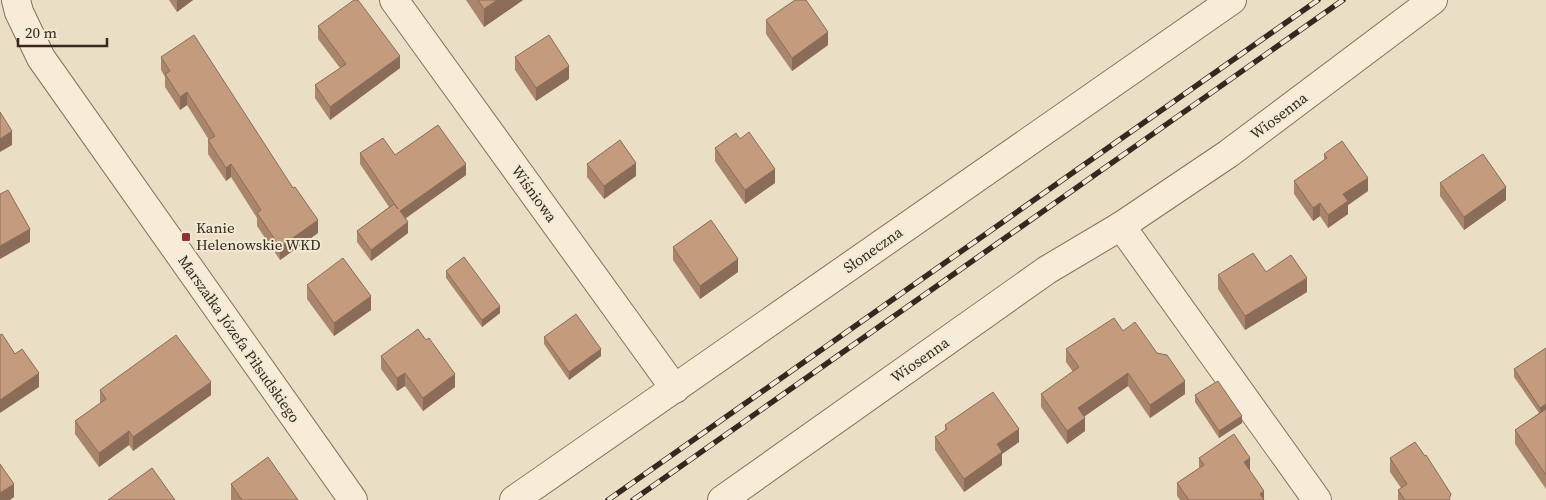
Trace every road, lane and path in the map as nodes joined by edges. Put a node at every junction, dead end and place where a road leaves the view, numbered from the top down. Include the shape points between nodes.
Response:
1 (394, 0) edge
2 (1232, 0) edge
3 (1433, 0) edge
4 (18, 9) edge
5 (1121, 226) junction
6 (675, 389) junction
7 (353, 500) edge
8 (514, 500) edge
9 (722, 500) edge
10 (1317, 500) edge

1 - 6 street, Wiśniowa
2 - 6 street, Słoneczna
3 - 5 street, Wiosenna via 1228,154
4 - 7 street, Marszałka Józefa Piłsudskiego via 41,58
5 - 9 street, Wiosenna via 1047,270
5 - 10 street
6 - 8 street, Słoneczna

